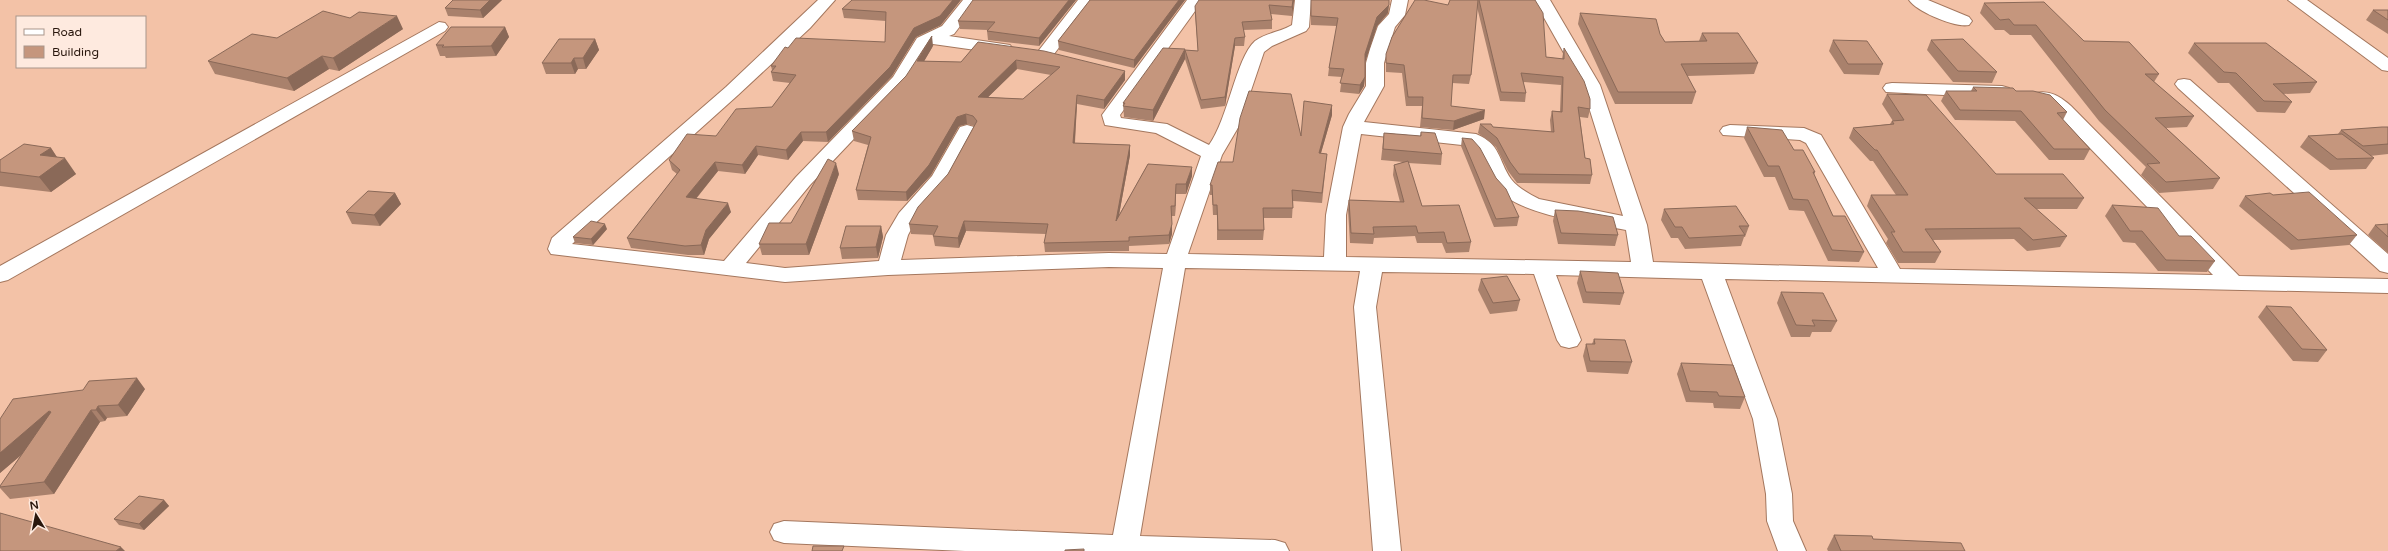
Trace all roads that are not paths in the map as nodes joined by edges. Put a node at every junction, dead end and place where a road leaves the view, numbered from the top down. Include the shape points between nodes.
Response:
1 (827, 0) edge
2 (972, 0) edge
3 (1087, 0) edge
4 (1195, 0) edge
5 (1303, 0) edge
6 (1400, 0) edge
7 (1542, 0) edge
8 (1917, 0) edge
9 (2296, 0) edge
10 (1963, 20) dead end
11 (439, 27) dead end
12 (928, 38) junction
13 (1033, 53) junction
14 (1066, 59) edge
15 (2388, 66) edge
16 (2184, 84) dead end
17 (1892, 88) dead end
18 (1353, 127) junction
19 (967, 131) dead end
20 (1730, 131) dead end
21 (1212, 154) junction
22 (1636, 225) junction
23 (1175, 261) junction
24 (1335, 263) junction
25 (1372, 265) junction
26 (2388, 266) edge
27 (1542, 267) junction
28 (730, 268) junction
29 (888, 268) junction
30 (1643, 269) junction
31 (1711, 272) junction
32 (0, 275) edge
33 (1893, 276) junction
34 (2233, 283) junction
35 (2388, 286) edge
36 (1569, 340) dead end
37 (784, 532) dead end
38 (1125, 547) junction
39 (1275, 551) edge
40 (1387, 551) edge
41 (1792, 551) edge

1 - 28 street via 812,18 559,246 559,249 566,252
2 - 12 street via 948,30
3 - 13 street
4 - 21 street via 1131,75 1111,115 1112,121 1160,128
5 - 21 street via 1300,28 1276,38 1257,50 1228,126
6 - 18 street via 1397,15 1387,26 1379,49 1375,63 1375,86
7 - 22 street via 1591,85
8 - 10 street via 1931,9
9 - 15 street
11 - 32 street
12 - 13 street
12 - 28 street via 900,80 803,181
13 - 14 street
16 - 26 street
17 - 34 street via 2023,92 2038,94 2054,101
18 - 22 street via 1479,141 1487,146 1503,182 1519,197 1533,204
18 - 24 street via 1336,215
19 - 29 street via 941,179 909,213 897,234
20 - 33 street via 1804,134 1814,140
21 - 23 street
22 - 30 street
23 - 24 street
23 - 29 street
23 - 38 street
24 - 25 street
25 - 27 street
25 - 40 street via 1365,307
27 - 30 street
27 - 36 street
28 - 29 street via 785,275
30 - 31 street
31 - 33 street
31 - 41 street via 1765,419 1779,494 1780,521
33 - 34 street
34 - 35 street
37 - 38 street
38 - 39 street

